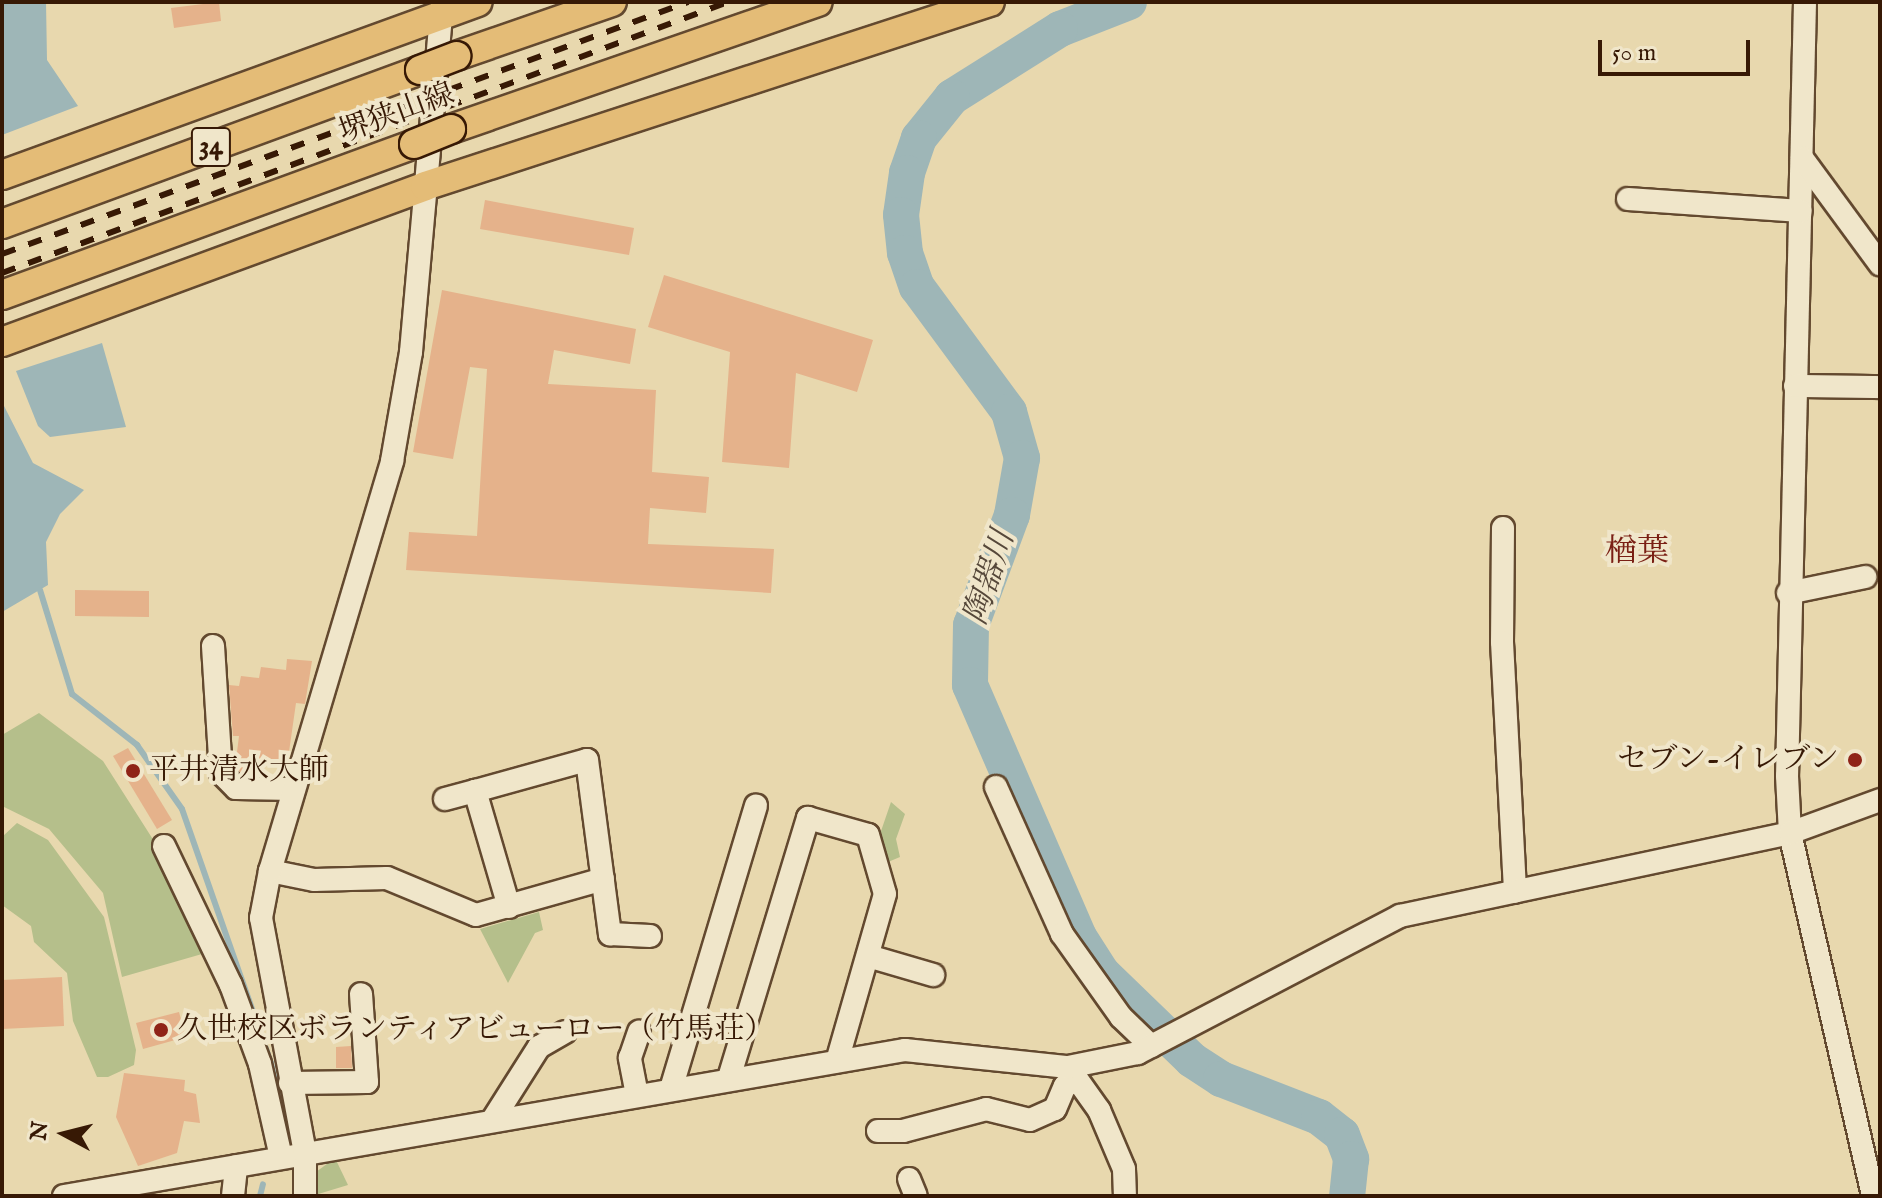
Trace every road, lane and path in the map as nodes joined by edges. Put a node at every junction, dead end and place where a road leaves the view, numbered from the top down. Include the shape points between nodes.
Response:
1 (478, 2) edge
2 (612, 2) edge
3 (818, 2) edge
4 (990, 2) edge
5 (1805, 2) edge
6 (441, 9) edge
7 (1802, 158) junction
8 (2, 175) edge
9 (425, 186) junction
10 (1628, 199) dead end
11 (1801, 211) junction
12 (2, 224) edge
13 (1880, 264) edge
14 (2, 295) edge
15 (2, 342) edge
16 (1795, 386) junction
17 (1880, 387) edge
18 (1503, 528) dead end
19 (1865, 577) dead end
20 (1788, 593) junction
21 (213, 646) dead end
22 (996, 787) dead end
23 (294, 789) junction
24 (475, 791) junction
25 (445, 799) dead end
26 (1880, 800) edge
27 (756, 805) dead end
28 (1790, 833) junction
29 (164, 846) dead end
30 (270, 871) junction
31 (603, 879) junction
32 (1515, 892) junction
33 (509, 907) junction
34 (650, 936) dead end
35 (868, 956) junction
36 (933, 975) dead end
37 (361, 994) dead end
38 (565, 1032) dead end
39 (639, 1032) dead end
40 (1153, 1044) junction
41 (837, 1061) junction
42 (1072, 1073) junction
43 (729, 1078) junction
44 (290, 1083) junction
45 (671, 1089) junction
46 (637, 1095) junction
47 (492, 1121) junction
48 (878, 1131) dead end
49 (305, 1153) junction
50 (281, 1157) junction
51 (236, 1166) junction
52 (64, 1196) edge
53 (233, 1196) edge
54 (305, 1196) edge
55 (1125, 1196) edge
56 (1873, 1196) edge

1 - 6 main road
2 - 12 main road, 堺狭山線 / 34, bridge
3 - 14 main road, 堺狭山線 / 34, bridge via 451,129
4 - 9 main road
5 - 7 street
6 - 8 main road
6 - 9 street
7 - 11 street
7 - 13 street
9 - 15 main road
9 - 23 street via 411,352 392,461
10 - 11 street
11 - 16 street
16 - 17 street
16 - 20 street
18 - 32 street via 1502,642
19 - 20 street
20 - 28 street
21 - 23 street via 221,773 236,788
22 - 40 street via 1062,934 1121,1017
23 - 30 street
24 - 25 street
24 - 31 street via 587,760
24 - 33 street
26 - 28 street
27 - 45 street
28 - 32 street
28 - 56 street
29 - 50 street via 251,1037
30 - 33 street via 314,880 387,878 476,915
30 - 44 street via 261,918
31 - 33 street
31 - 34 street via 610,934
32 - 40 street via 1400,916
35 - 36 street
35 - 41 street
35 - 43 street via 885,894 868,835 808,818
37 - 44 street via 367,1082
38 - 47 street via 539,1047
39 - 46 street via 630,1058
40 - 42 street
41 - 42 street via 905,1050
41 - 43 street
42 - 48 street via 1055,1109 1030,1120 986,1109 903,1131
42 - 55 street via 1099,1110 1124,1169
43 - 45 street
44 - 49 street
45 - 46 street
46 - 47 street
47 - 49 street
49 - 50 street
49 - 54 street
50 - 51 street
51 - 52 street
51 - 53 street

